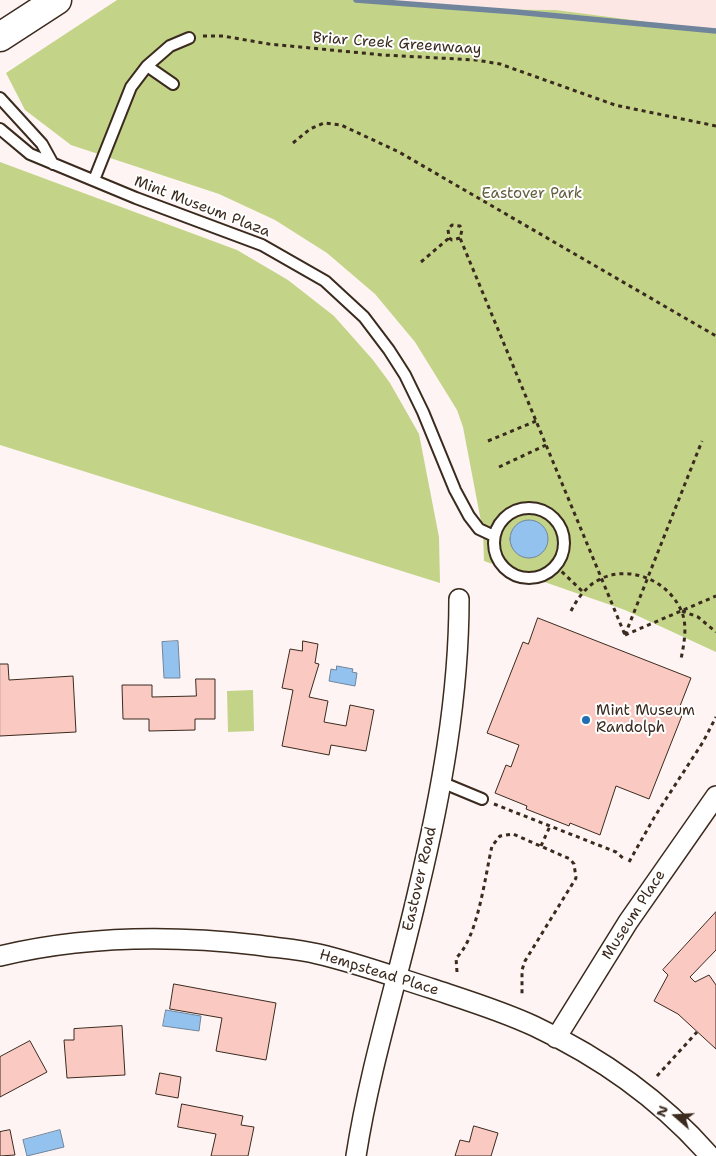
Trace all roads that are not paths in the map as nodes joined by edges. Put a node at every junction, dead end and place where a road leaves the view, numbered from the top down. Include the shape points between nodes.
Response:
1 (57, 0) edge
2 (0, 37) edge
3 (189, 38) road end
4 (147, 66) junction
5 (173, 84) dead end
6 (0, 98) edge
7 (0, 129) edge
8 (53, 164) junction
9 (94, 180) junction
10 (494, 536) junction
11 (458, 598) dead end
12 (441, 782) junction
13 (716, 796) edge
14 (482, 799) road end
15 (0, 956) edge
16 (396, 977) junction
17 (556, 1038) junction
18 (356, 1156) edge
19 (710, 1156) edge

1 - 2 main road
3 - 4 lane via 170,46
4 - 5 lane
4 - 9 lane via 131,87
6 - 8 lane via 42,144
7 - 8 lane, Mint Museum Plaza via 30,154
8 - 9 lane, Mint Museum Plaza
9 - 10 lane, Mint Museum Plaza via 262,245 325,281 348,301 389,350 405,375 469,516 479,529
10 - 10 lane via 500,523 516,511 536,508 559,523 564,536 564,550 549,573 536,578 522,578 509,573 500,563
11 - 12 street, Eastover Road via 458,655
12 - 14 lane
12 - 16 street, Eastover Road
13 - 17 street, Museum Place via 628,922
15 - 16 street, Hempstead Place via 82,943 216,940 318,954
16 - 17 street, Hempstead Place via 489,1009
16 - 18 street, Eastover Road
17 - 19 street, Hempstead Place via 612,1070 652,1099

